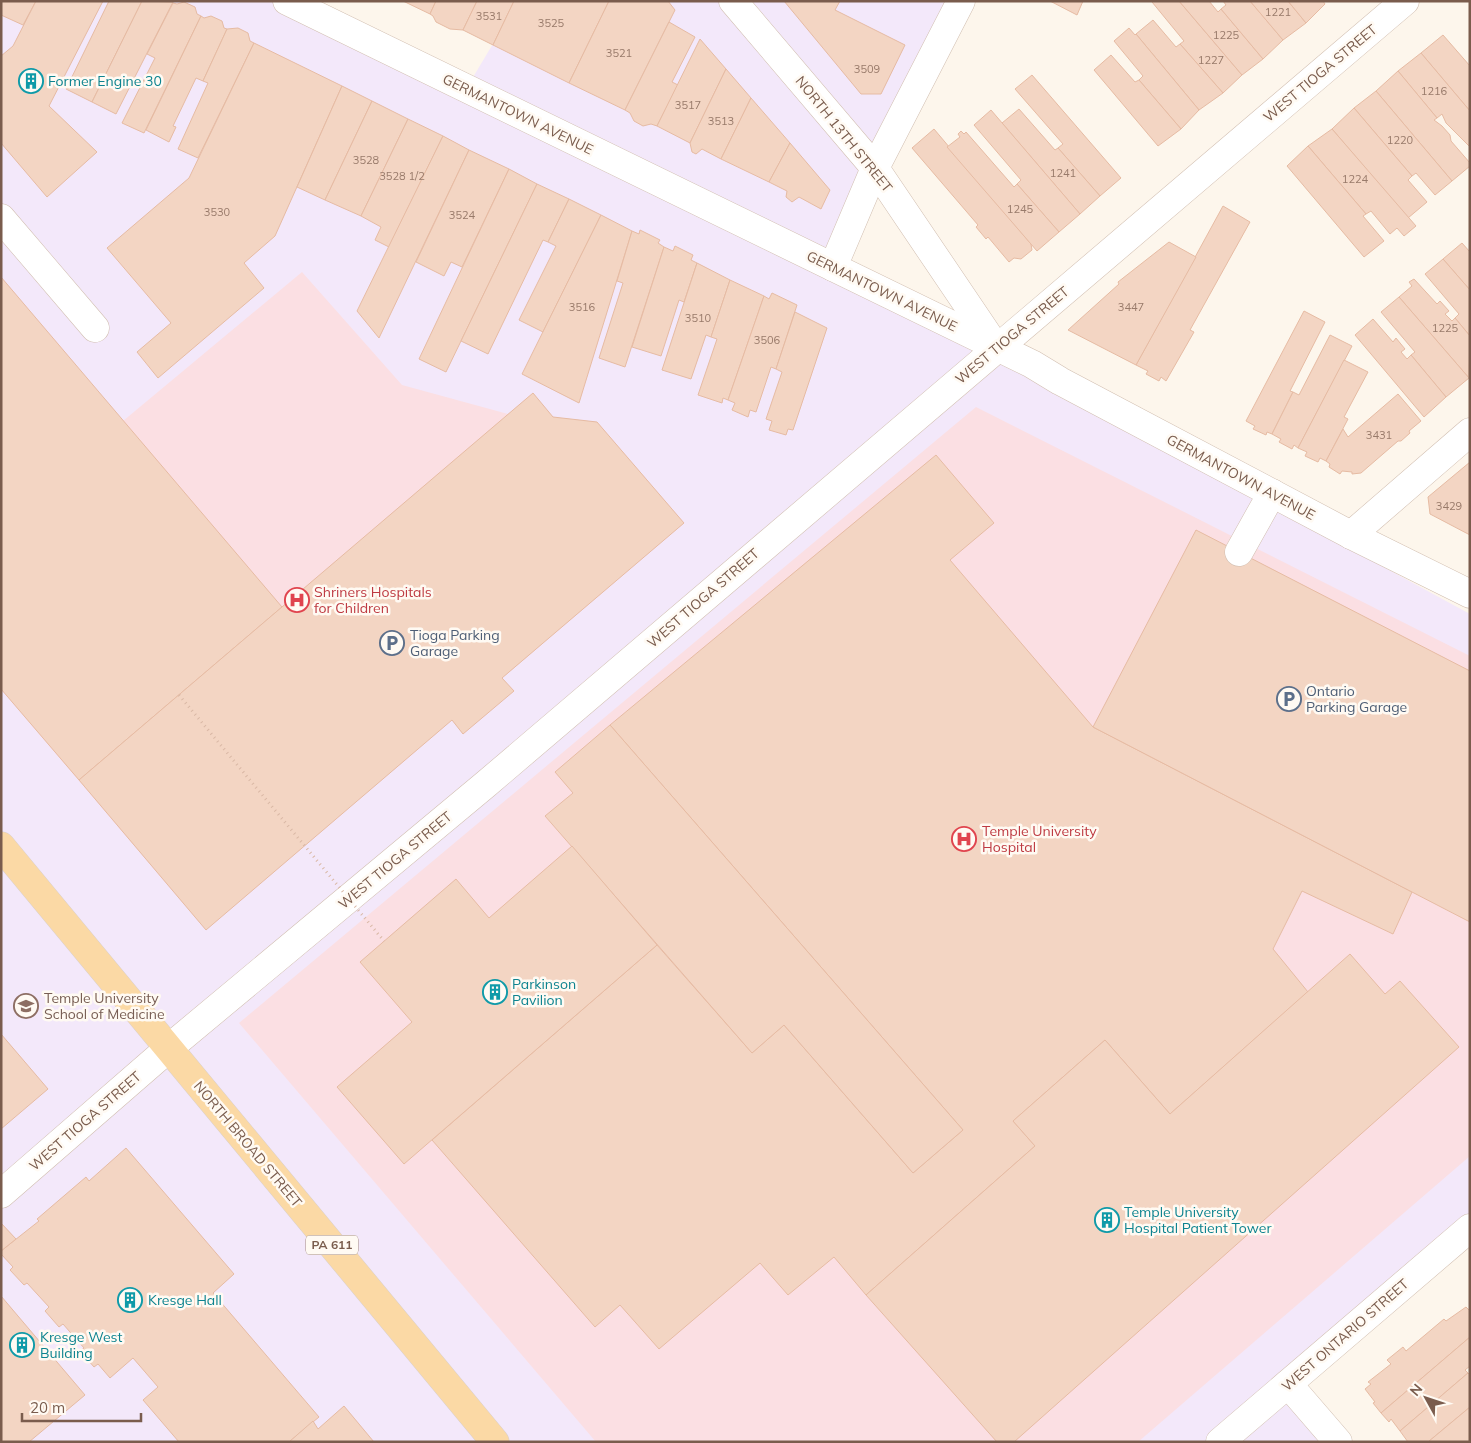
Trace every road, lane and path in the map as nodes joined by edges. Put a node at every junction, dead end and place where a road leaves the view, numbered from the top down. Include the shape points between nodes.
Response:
1 (287, 1) edge
2 (734, 1) edge
3 (961, 1) edge
4 (1405, 1) edge
5 (875, 168) junction
6 (1, 218) edge
7 (833, 268) junction
8 (95, 328) dead end
9 (997, 348) junction
10 (1470, 432) edge
11 (1272, 493) junction
12 (1351, 535) junction
13 (1239, 552) dead end
14 (1470, 594) edge
15 (179, 695) dead end
16 (1, 846) edge
17 (384, 941) dead end
18 (169, 1048) junction
19 (1, 1194) edge
20 (1470, 1228) edge
21 (1288, 1384) junction
22 (495, 1442) edge
23 (1220, 1442) edge
24 (1338, 1442) edge

1 - 7 street, GERMANTOWN AVENUE
2 - 5 street, NORTH 13TH STREET
3 - 5 street
4 - 9 street, WEST TIOGA STREET
5 - 7 street
5 - 9 street, NORTH 13TH STREET
6 - 8 street
7 - 9 street, GERMANTOWN AVENUE
9 - 11 street, GERMANTOWN AVENUE
9 - 18 street, WEST TIOGA STREET via 486,784
10 - 12 street
11 - 12 street, GERMANTOWN AVENUE
11 - 13 street
12 - 14 street, GERMANTOWN AVENUE
15 - 17 path, bridge
16 - 18 main road, NORTH BROAD STREET / PA 611
18 - 19 street, WEST TIOGA STREET
18 - 22 main road, NORTH BROAD STREET / PA 611
20 - 21 street, WEST ONTARIO STREET
21 - 23 street, WEST ONTARIO STREET
21 - 24 street

